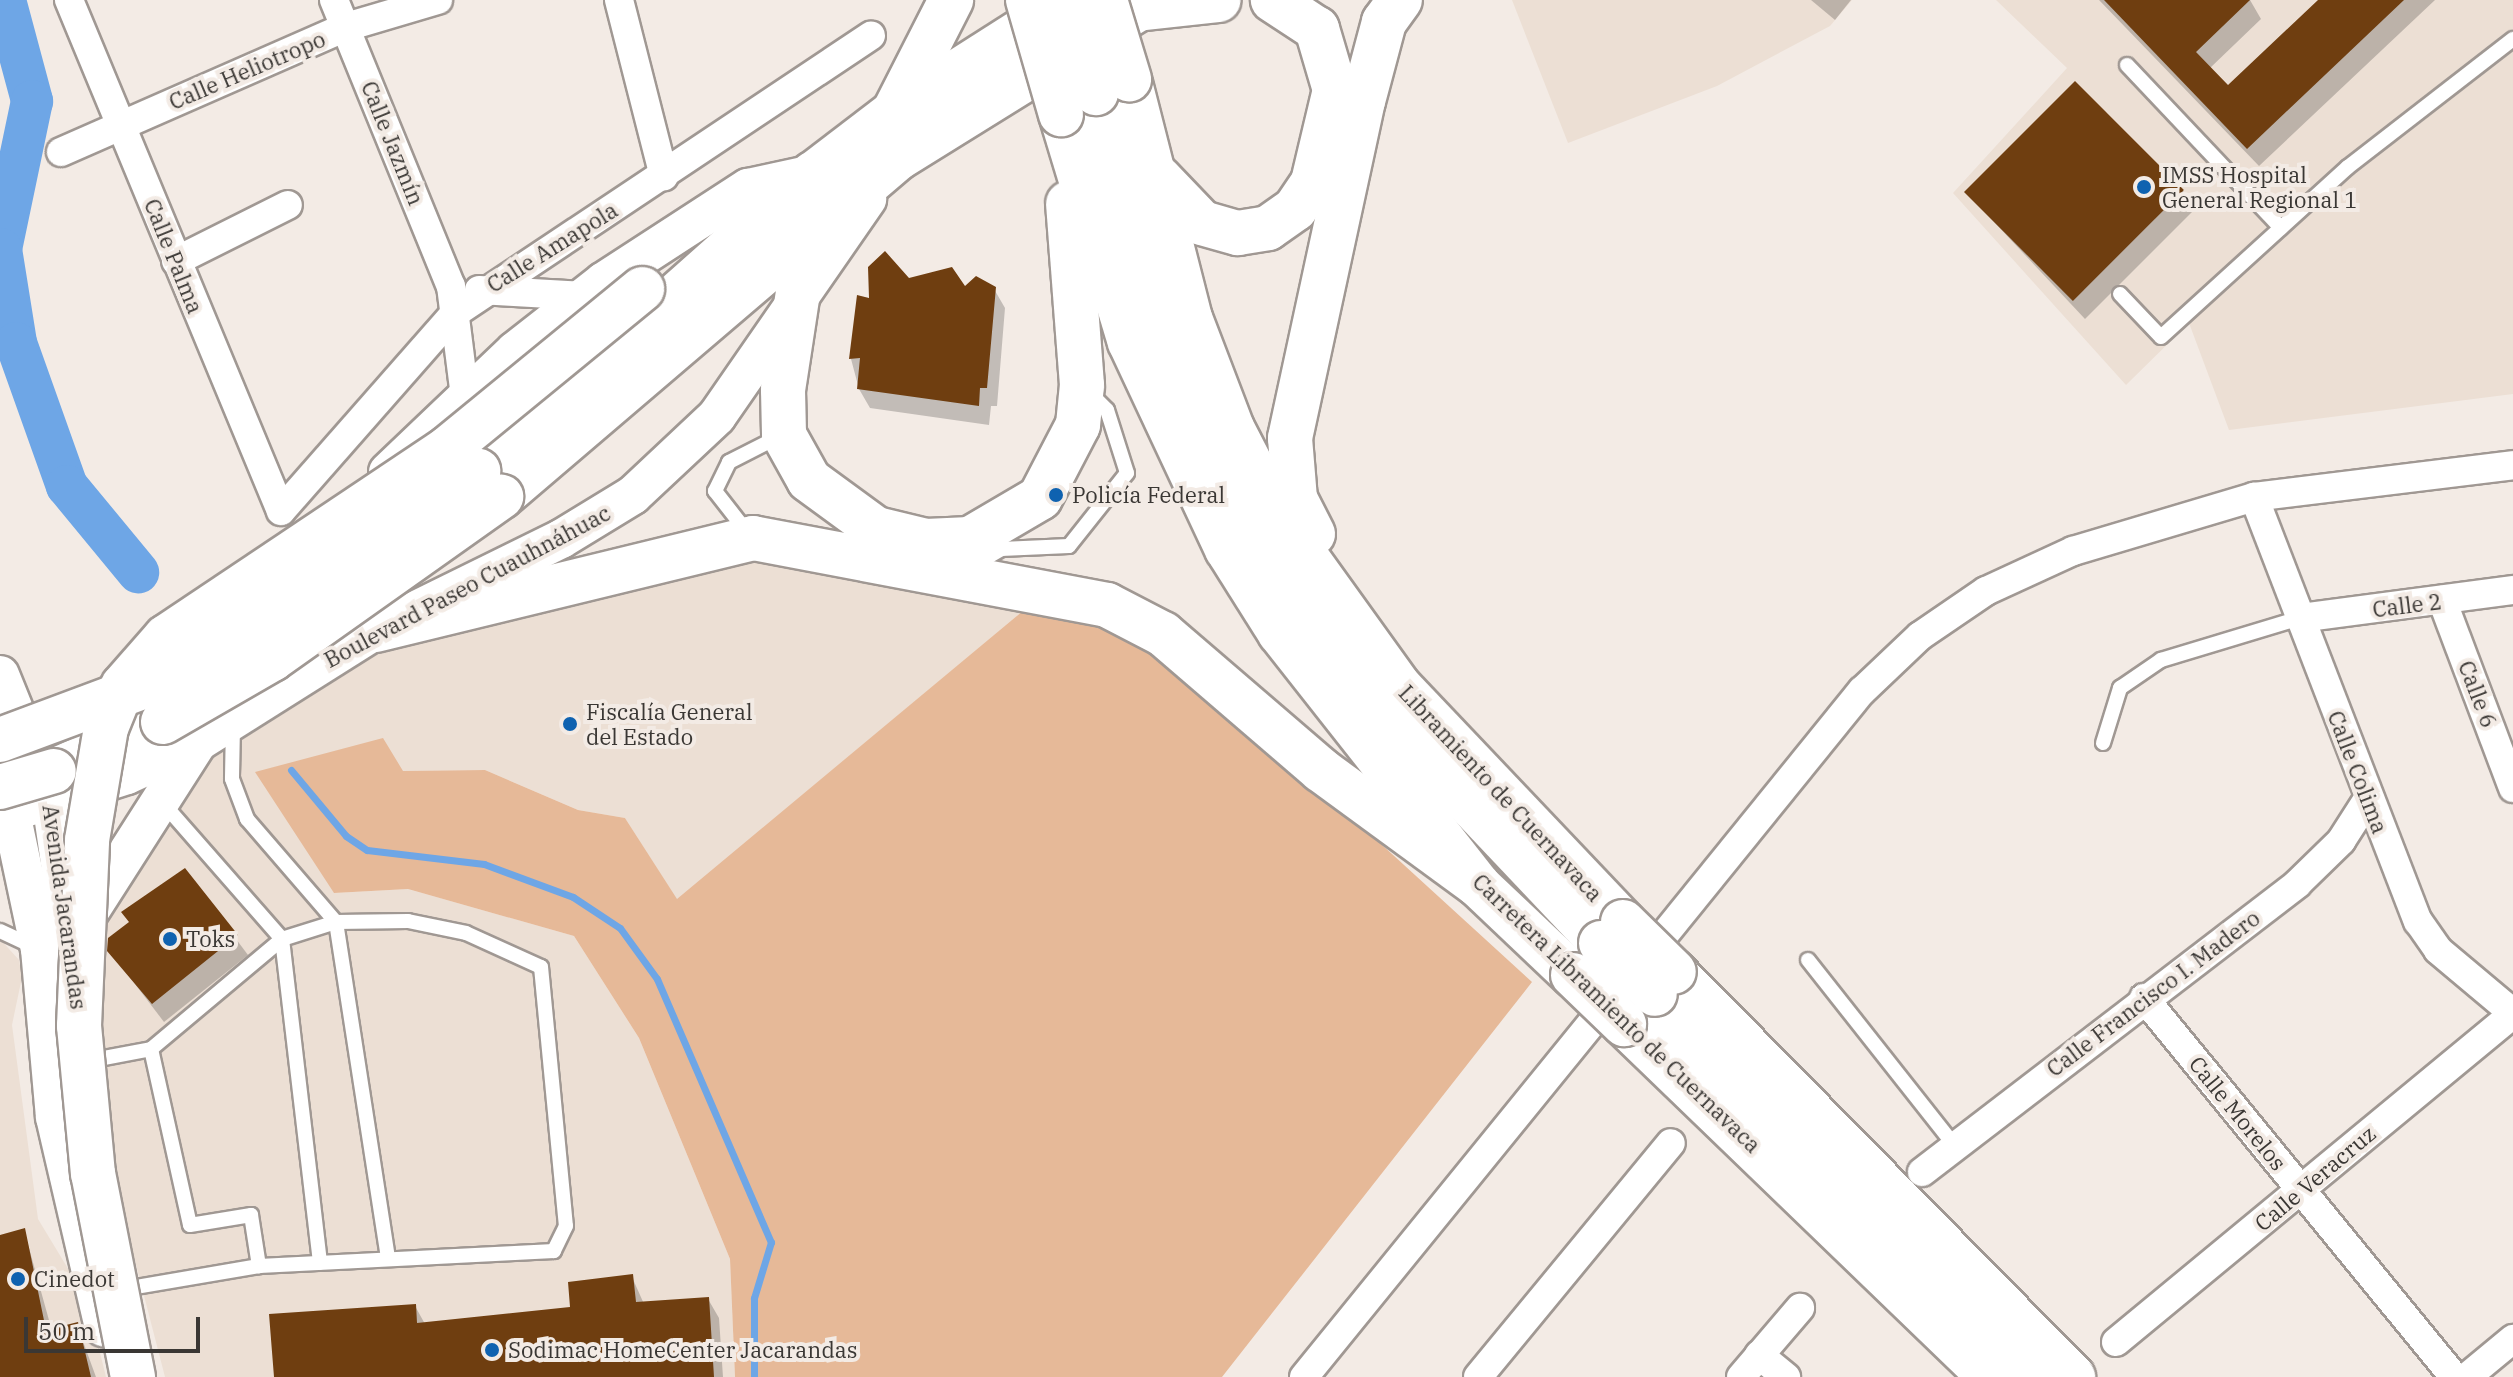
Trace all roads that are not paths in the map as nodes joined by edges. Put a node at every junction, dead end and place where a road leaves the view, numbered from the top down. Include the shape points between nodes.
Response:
1 (69, 0) edge
2 (334, 0) edge
3 (438, 0) edge
4 (619, 0) edge
5 (951, 0) edge
6 (1028, 0) edge
7 (1070, 0) edge
8 (1219, 0) edge
9 (1273, 0) edge
10 (1400, 0) edge
11 (1132, 3) edge
12 (346, 27) junction
13 (871, 36) dead end
14 (2513, 39) edge
15 (2127, 65) dead end
16 (1103, 93) junction
17 (894, 112) junction
18 (121, 124) junction
19 (61, 152) dead end
20 (898, 158) junction
21 (1153, 170) junction
22 (813, 174) junction
23 (664, 176) junction
24 (288, 205) dead end
25 (2281, 228) junction
26 (176, 261) junction
27 (482, 291) junction
28 (798, 292) junction
29 (659, 293) junction
30 (2120, 294) dead end
31 (585, 296) junction
32 (453, 300) junction
33 (1082, 385) junction
34 (465, 397) junction
35 (784, 435) junction
36 (2513, 465) edge
37 (2254, 497) junction
38 (292, 525) junction
39 (753, 538) junction
40 (950, 580) junction
41 (2513, 590) edge
42 (2442, 600) junction
43 (207, 613) junction
44 (2300, 618) junction
45 (376, 630) junction
46 (0, 675) edge
47 (1399, 686) junction
48 (234, 720) junction
49 (15, 733) edge
50 (198, 742) junction
51 (2103, 743) dead end
52 (2513, 788) edge
53 (157, 796) junction
54 (17, 798) edge
55 (2368, 799) junction
56 (136, 830) junction
57 (1478, 885) junction
58 (336, 922) junction
59 (0, 931) edge
60 (1612, 932) junction
61 (282, 939) junction
62 (56, 946) junction
63 (1808, 960) dead end
64 (1664, 983) junction
65 (2144, 998) junction
66 (2513, 1014) edge
67 (1624, 1024) junction
68 (151, 1049) junction
69 (87, 1062) junction
70 (94, 1121) junction
71 (57, 1127) junction
72 (1671, 1143) dead end
73 (1955, 1146) junction
74 (1922, 1172) dead end
75 (2301, 1190) junction
76 (388, 1259) junction
77 (320, 1263) junction
78 (259, 1266) junction
79 (110, 1292) junction
80 (1800, 1308) dead end
81 (2513, 1339) edge
82 (2116, 1342) dead end
83 (1759, 1355) junction
84 (118, 1377) edge
85 (133, 1377) edge
86 (150, 1377) edge
87 (1304, 1377) edge
88 (1478, 1377) edge
89 (1741, 1377) edge
90 (1786, 1377) edge
91 (1966, 1377) edge
92 (1990, 1377) edge
93 (2032, 1377) edge
94 (2073, 1377) edge
95 (2454, 1377) edge
96 (2467, 1377) edge

1 - 18 street, Calle Palma
2 - 12 street, Calle Jazmín
3 - 12 street, Calle Heliotropo
4 - 23 street
5 - 17 main road
6 - 16 main road, Carretera Libramiento de Cuernavaca, bridge
7 - 16 main road, Carretera Libramiento de Cuernavaca, bridge
7 - 17 main road
8 - 11 main road
9 - 21 main road via 1317,29 1335,90 1313,182 1295,209 1268,228 1238,233 1202,223 1176,204
10 - 47 main road via 1384,22 1363,101 1290,438 1295,499
11 - 16 main road, Libramiento de Cuernavaca, bridge
11 - 20 main road, Boulevard Paseo Cuauhnáhuac
12 - 18 street, Calle Heliotropo
12 - 32 street, Calle Jazmín
13 - 23 street, Calle Amapola
14 - 25 lane
15 - 25 lane
16 - 21 main road, Libramiento de Cuernavaca
16 - 33 main road
16 - 57 main road, Carretera Libramiento de Cuernavaca via 1130,342 1227,549 1280,633
16 - 60 main road, Carretera Libramiento de Cuernavaca via 1164,330 1257,530 1375,704
17 - 22 main road
18 - 19 street, Calle Heliotropo
18 - 26 street, Calle Palma
20 - 28 main road, Boulevard Paseo Cuauhnáhuac
20 - 54 main road, Boulevard Paseo Cuauhnáhuac, bridge via 501,497 401,572 163,722
21 - 47 main road, Libramiento de Cuernavaca via 1190,318 1232,428 1321,585
22 - 29 main road
22 - 31 main road via 748,188
23 - 27 street, Calle Amapola
24 - 26 street
25 - 30 lane via 2161,337
26 - 38 street, Calle Palma
27 - 31 street
27 - 32 street, Calle Amapola
28 - 35 main road
28 - 45 main road, Boulevard Paseo Cuauhnáhuac via 740,387 665,469 561,539
29 - 49 main road, bridge via 478,471 376,546 145,686
29 - 85 main road, bridge via 448,448 166,637 123,686 106,728 87,840 79,1026 93,1174
31 - 34 main road
32 - 34 street, Calle Jazmín
32 - 38 street, Calle Amapola
33 - 35 main road via 1078,425 1040,498 970,539 926,541 876,529 809,480
33 - 40 lane via 1107,410 1127,473 1069,546 1001,549
34 - 38 main road via 380,479
35 - 39 lane via 729,462 715,491
36 - 37 street
37 - 44 street, Calle Colima
37 - 87 street via 2073,551 1986,591 1920,636 1862,691
38 - 43 main road
38 - 45 main road via 295,574 307,609 339,631
39 - 40 main road
39 - 45 main road
40 - 57 main road via 1107,605 1163,634 1321,770
41 - 42 street, Calle 2
42 - 44 street, Calle 2
42 - 52 street, Calle 6
43 - 49 main road, bridge via 157,650
43 - 49 main road via 182,655
44 - 51 lane via 2161,660 2120,688
44 - 55 street, Calle Colima
45 - 48 main road, Boulevard Paseo Cuauhnáhuac
46 - 49 main road, Avenida Jacarandas
47 - 60 main road, Libramiento de Cuernavaca
48 - 50 main road, Boulevard Paseo Cuauhnáhuac
48 - 58 lane via 232,779 247,819
49 - 54 main road, Avenida Jacarandas
50 - 53 main road
50 - 54 main road, Boulevard Paseo Cuauhnáhuac
53 - 56 main road
53 - 61 lane
54 - 56 main road
54 - 62 main road, Avenida Jacarandas
55 - 65 street, Calle Francisco I. Madero via 2341,841 2297,884
55 - 66 street, Calle Colima via 2418,921 2438,950
56 - 62 main road
57 - 67 main road, Carretera Libramiento de Cuernavaca, bridge
58 - 61 lane
58 - 76 lane
58 - 76 lane via 408,921 466,933 541,967 566,1226 554,1251
59 - 62 lane
60 - 64 main road, Carretera Libramiento de Cuernavaca, bridge
61 - 68 lane
61 - 77 lane
62 - 69 main road, Avenida Jacarandas
62 - 71 main road, Avenida Jacarandas
63 - 73 lane
64 - 93 main road, Carretera Libramiento de Cuernavaca
64 - 94 main road
65 - 73 street, Calle Francisco I. Madero
65 - 75 street, Calle Morelos
66 - 75 street, Calle Veracruz
67 - 91 main road via 1678,1088
67 - 92 main road, Carretera Libramiento de Cuernavaca
68 - 69 lane
68 - 78 lane via 190,1225 251,1215
69 - 70 main road, Avenida Jacarandas
70 - 71 main road
70 - 79 main road, Avenida Jacarandas
71 - 79 main road, Avenida Jacarandas
72 - 88 street
73 - 74 street, Calle Francisco I. Madero
75 - 82 street, Calle Veracruz
75 - 95 street, Calle Morelos
76 - 77 lane
77 - 78 lane
78 - 79 lane
79 - 84 main road, Avenida Jacarandas
79 - 86 main road, Avenida Jacarandas
80 - 83 street
81 - 96 street
83 - 89 street
83 - 90 street

